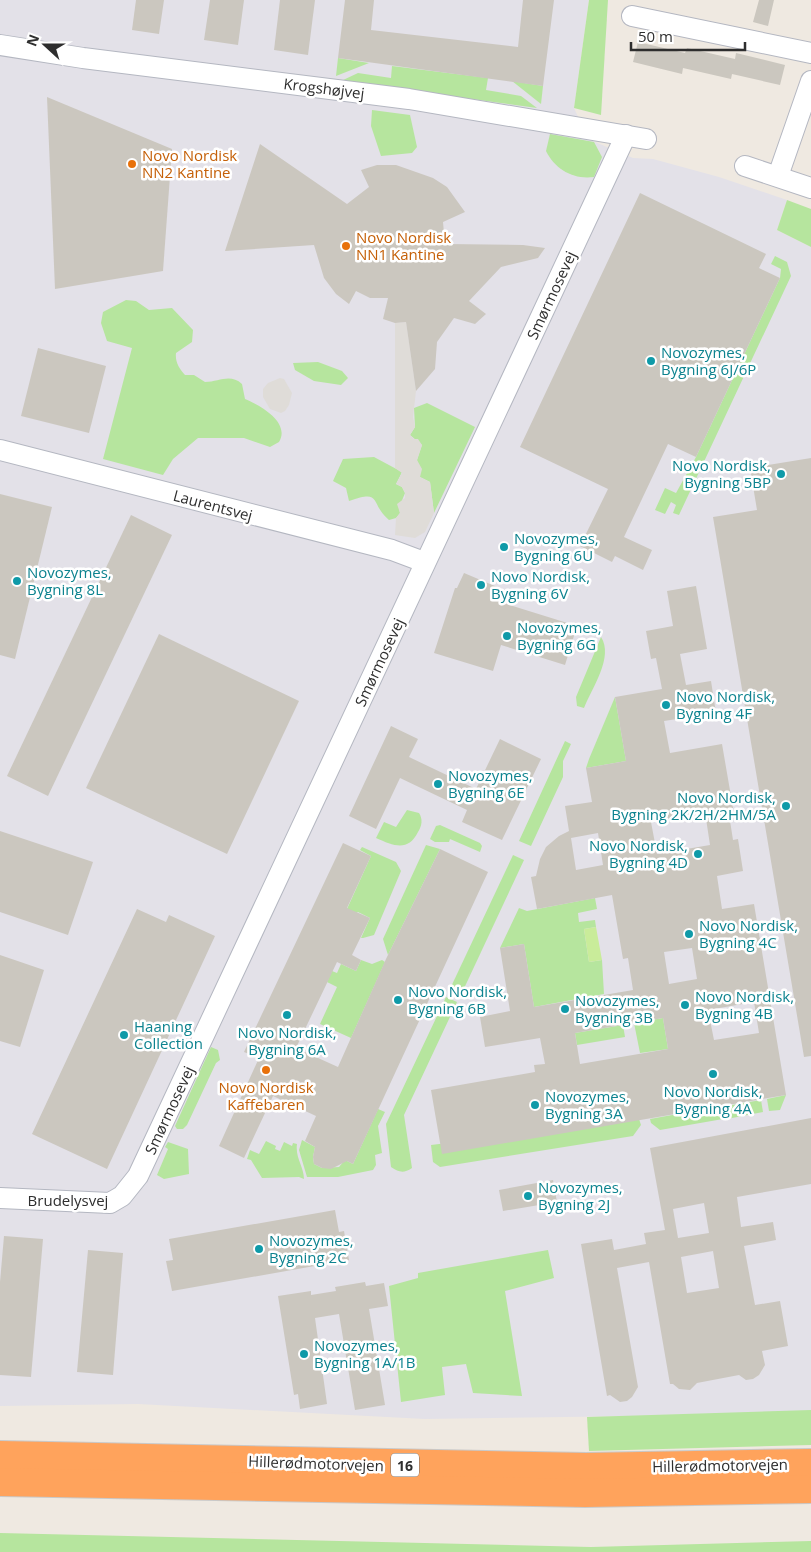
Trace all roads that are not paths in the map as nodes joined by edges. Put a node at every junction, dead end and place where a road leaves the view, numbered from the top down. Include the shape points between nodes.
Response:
1 (632, 16) dead end
2 (0, 45) edge
3 (811, 53) edge
4 (811, 81) edge
5 (626, 135) junction
6 (646, 139) dead end
7 (745, 166) dead end
8 (778, 176) junction
9 (811, 188) edge
10 (0, 450) edge
11 (424, 562) junction
12 (131, 1188) joint
13 (0, 1198) edge
14 (0, 1455) edge
15 (811, 1462) edge
16 (0, 1482) edge
17 (811, 1489) edge

1 - 3 street
2 - 5 street, Krogshøjvej via 410,99
4 - 8 street
5 - 6 street, Krogshøjvej
5 - 11 street, Smørmosevej via 486,437
7 - 8 street
8 - 9 street
10 - 11 street, Laurentsvej via 392,550
11 - 12 street, Smørmosevej
12 - 13 street, Brudelysvej via 110,1203
14 - 15 highway, Hillerødmotorvejen / 16 via 586,1467
16 - 17 highway, Hillerødmotorvejen / 16 via 585,1493

